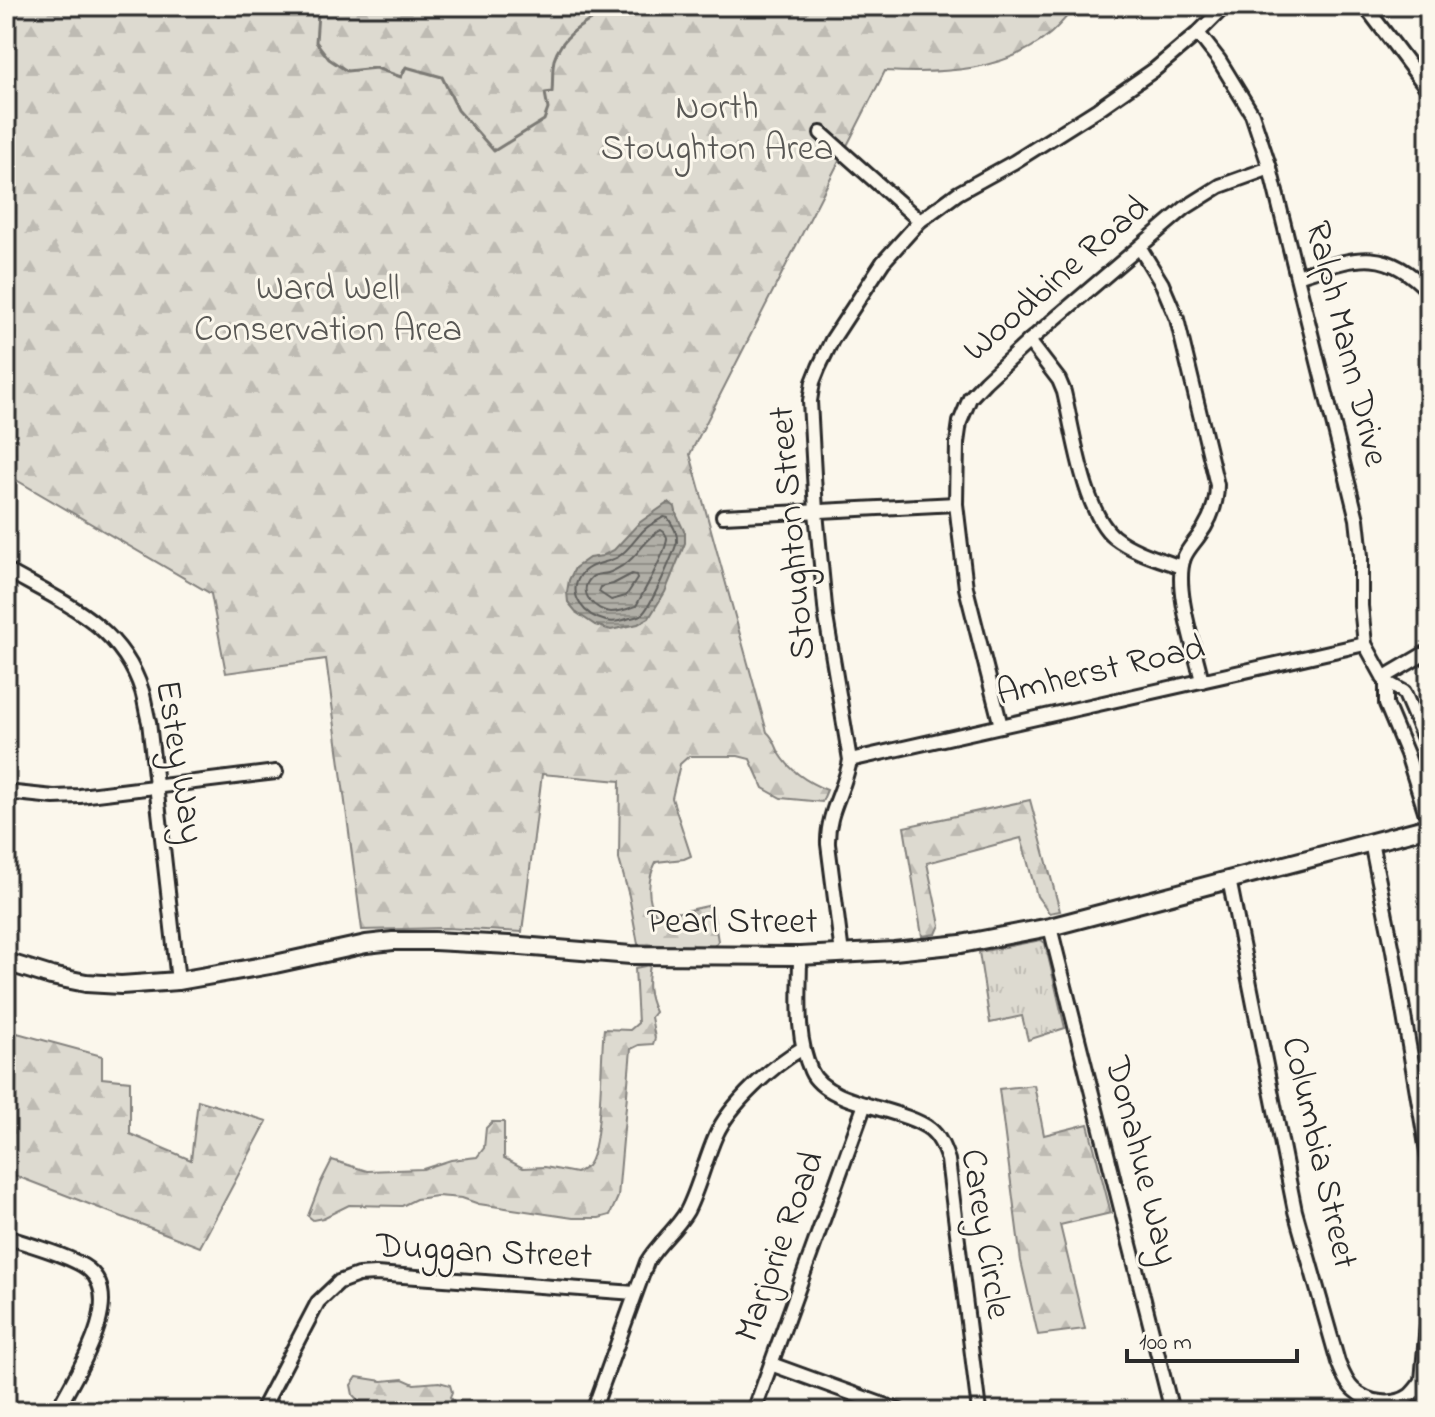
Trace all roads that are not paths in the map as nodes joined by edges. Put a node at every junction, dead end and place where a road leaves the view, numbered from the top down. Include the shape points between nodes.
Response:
1 (1225, 6) edge
2 (1365, 6) edge
3 (1198, 33) junction
4 (1429, 91) edge
5 (821, 133) dead end
6 (1270, 168) junction
7 (920, 221) junction
8 (1140, 248) junction
9 (1297, 276) junction
10 (1429, 292) edge
11 (1029, 341) junction
12 (956, 504) junction
13 (816, 512) junction
14 (723, 516) dead end
15 (1181, 567) junction
16 (6, 570) edge
17 (1365, 644) junction
18 (1429, 651) edge
19 (1384, 680) junction
20 (1202, 681) junction
21 (1001, 726) junction
22 (1429, 750) edge
23 (850, 760) junction
24 (276, 772) dead end
25 (156, 787) junction
26 (6, 792) edge
27 (1429, 815) edge
28 (1429, 827) edge
29 (1371, 842) junction
30 (1229, 879) junction
31 (1050, 927) junction
32 (842, 954) junction
33 (800, 956) junction
34 (6, 962) edge
35 (178, 981) junction
36 (803, 1048) junction
37 (1429, 1078) edge
38 (1414, 1081) junction
39 (865, 1104) junction
40 (1429, 1163) edge
41 (6, 1237) edge
42 (635, 1293) junction
43 (1429, 1301) edge
44 (771, 1364) junction
45 (1422, 1381) junction
46 (1397, 1401) junction
47 (266, 1408) edge
48 (1426, 1410) edge
49 (57, 1411) edge
50 (593, 1411) edge
51 (754, 1411) edge
52 (900, 1411) edge
53 (979, 1411) edge
54 (1172, 1411) edge

1 - 3 street, Stoughton Street
2 - 4 street
3 - 6 street, Ralph Mann Drive via 1252,114
3 - 7 street, Stoughton Street via 1098,109
5 - 7 street
6 - 8 street, Woodbine Road via 1203,196
6 - 9 street, Ralph Mann Drive
7 - 13 street, Stoughton Street via 883,262 832,340 813,382
8 - 11 street, Woodbine Road
8 - 15 street via 1177,319 1217,485 1212,513
9 - 10 street via 1366,257 1407,272
9 - 17 street, Ralph Mann Drive via 1357,519
11 - 12 street, Woodbine Road via 970,398 957,443
11 - 15 street via 1064,392 1099,520 1121,541
12 - 13 street
12 - 21 street, Woodbine Road via 966,588
13 - 14 street
13 - 23 street, Stoughton Street via 826,617
15 - 20 street
16 - 25 street, Estey Way via 82,612 112,637 129,661 142,690
17 - 19 street, Ralph Mann Drive
17 - 20 street, Amherst Road
18 - 19 street
19 - 22 street, Ralph Mann Drive via 1404,692
19 - 27 street, Ralph Mann Drive via 1386,704
20 - 21 street, Amherst Road
21 - 23 street, Amherst Road
23 - 32 street, Stoughton Street via 828,828
24 - 25 street
25 - 26 street via 54,797
25 - 35 street, Estey Way
28 - 29 main road, Pearl Street
29 - 30 main road, Pearl Street
29 - 38 street
30 - 31 main road, Pearl Street
30 - 46 street, Columbia Street via 1295,1211 1332,1344 1355,1391 1372,1401
31 - 32 main road, Pearl Street via 961,944
31 - 54 street, Donahue Way
32 - 33 main road, Pearl Street
33 - 35 main road, Pearl Street via 631,955 393,941
33 - 36 street, Carey Circle
34 - 35 main road, Pearl Street via 86,983
36 - 39 street, Carey Circle via 820,1084
36 - 42 street via 778,1064 725,1118 687,1211 653,1252
37 - 38 street
38 - 40 street
39 - 44 street, Marjorie Road
39 - 53 street, Carey Circle via 916,1122 941,1141 948,1160
41 - 49 street via 78,1263 100,1283 97,1329
42 - 47 street, Duggan Street via 376,1274 348,1278 331,1287 312,1310
42 - 50 street
43 - 45 street
44 - 51 street, Marjorie Road
44 - 52 street
45 - 46 street
45 - 48 street
46 - 48 street, Columbia Street

